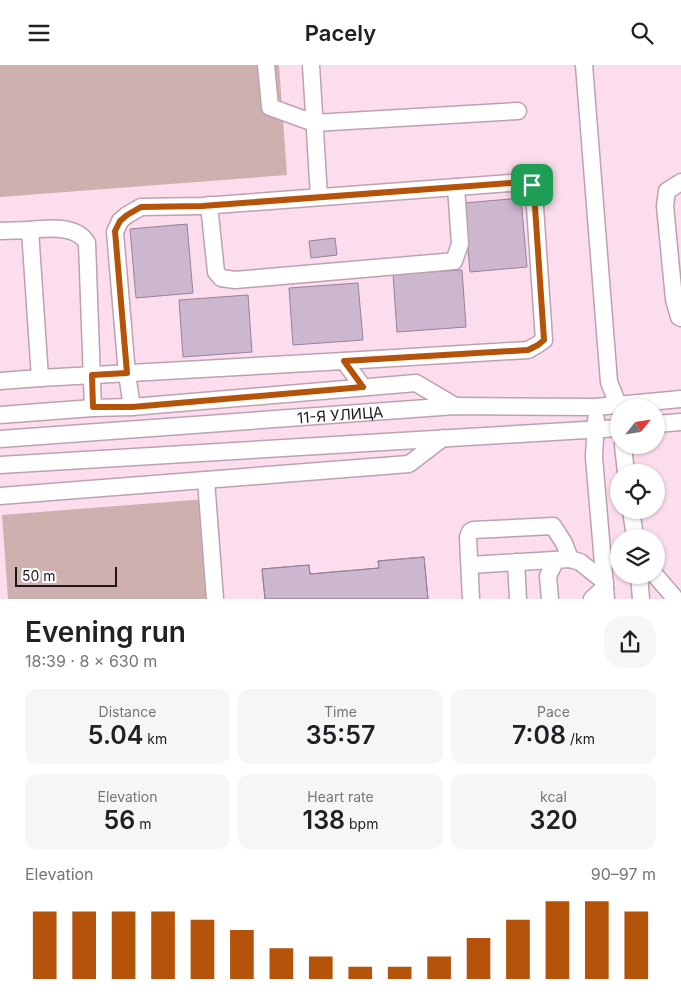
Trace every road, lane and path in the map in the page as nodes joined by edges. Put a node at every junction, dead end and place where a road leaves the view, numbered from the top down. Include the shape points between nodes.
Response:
1 (266, 65) edge
2 (311, 65) edge
3 (584, 65) edge
4 (518, 111) dead end
5 (314, 123) junction
6 (681, 182) edge
7 (456, 187) junction
8 (319, 197) junction
9 (209, 205) junction
10 (30, 230) junction
11 (0, 231) edge
12 (681, 318) edge
13 (344, 361) junction
14 (127, 373) junction
15 (92, 375) junction
16 (40, 378) junction
17 (0, 381) edge
18 (608, 382) junction
19 (363, 387) junction
20 (615, 399) edge
21 (681, 399) edge
22 (665, 401) edge
23 (455, 406) junction
24 (93, 407) junction
25 (132, 407) junction
26 (596, 407) junction
27 (610, 407) edge
28 (0, 415) edge
29 (681, 422) edge
30 (665, 423) edge
31 (610, 428) edge
32 (595, 429) junction
33 (443, 438) junction
34 (0, 439) edge
35 (0, 465) edge
36 (206, 480) junction
37 (0, 495) edge
38 (563, 559) junction
39 (516, 562) junction
40 (470, 565) junction
41 (640, 584) edge
42 (663, 584) edge
43 (605, 589) edge
44 (215, 599) edge
45 (471, 599) edge
46 (518, 599) edge
47 (550, 599) edge
48 (592, 599) edge
49 (641, 599) edge
50 (674, 599) edge

1 - 5 street via 270,107
2 - 5 street
3 - 18 street
4 - 5 street
5 - 8 street
6 - 12 street via 666,191 664,205 674,299
7 - 8 street
7 - 9 street via 460,244 454,261 235,280 221,278 216,272
7 - 13 street via 524,182 532,185 544,340 528,350
8 - 9 street
9 - 14 street via 141,207 120,221 115,231
10 - 11 street
10 - 15 street via 67,230 83,236 87,243
10 - 16 street
13 - 14 street
13 - 19 street
14 - 15 street
14 - 25 street
15 - 16 street
15 - 24 street
16 - 17 street
18 - 20 street
18 - 26 street
19 - 23 street via 416,383
19 - 25 street
21 - 22 street, 11-Я УЛИЦА
23 - 26 street, 11-Я УЛИЦА
23 - 34 street, 11-Я УЛИЦА
24 - 25 street
24 - 28 street
26 - 27 street, 11-Я УЛИЦА
26 - 32 street
29 - 30 street
31 - 32 street, 11-Я УЛИЦА
32 - 33 street, 11-Я УЛИЦА
32 - 43 street via 594,457
33 - 35 street, 11-Я УЛИЦА
33 - 36 street via 409,464
36 - 37 street
36 - 44 street
38 - 39 street
38 - 40 street via 564,543 553,527 475,530 468,537
38 - 43 street via 580,562
38 - 47 street via 548,576
39 - 40 street
39 - 46 street
40 - 45 street
41 - 49 street
42 - 50 street
43 - 48 street

